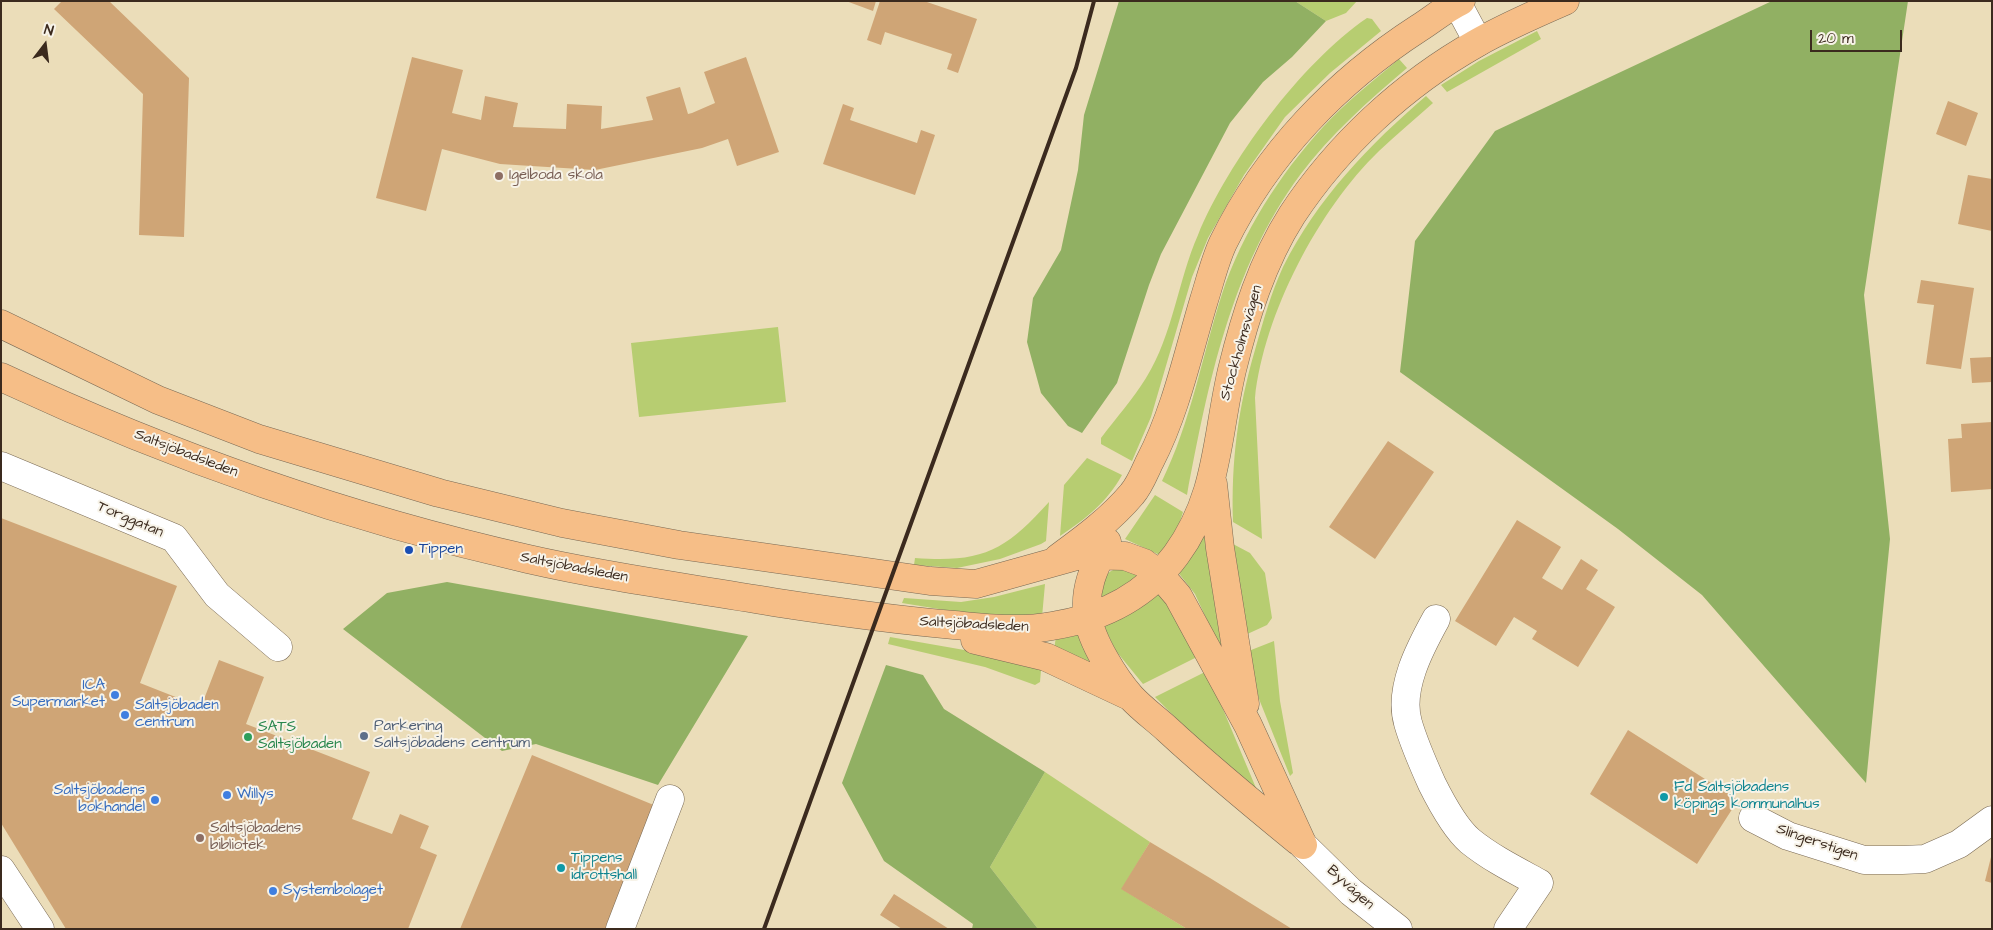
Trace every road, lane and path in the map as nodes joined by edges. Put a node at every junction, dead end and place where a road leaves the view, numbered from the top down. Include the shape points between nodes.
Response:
1 (1565, 1) edge
2 (1458, 2) edge
3 (1478, 42) junction
4 (1, 324) edge
5 (1, 377) edge
6 (1, 466) edge
7 (1212, 481) junction
8 (1133, 493) junction
9 (1101, 554) junction
10 (1052, 562) junction
11 (1160, 575) junction
12 (876, 619) junction
13 (1088, 619) junction
14 (1436, 619) dead end
15 (278, 647) dead end
16 (1130, 696) junction
17 (1248, 725) junction
18 (670, 799) dead end
19 (1753, 818) dead end
20 (1992, 820) edge
21 (1303, 845) junction
22 (1, 870) edge
23 (40, 929) edge
24 (620, 929) edge
25 (1398, 929) edge
26 (1508, 929) edge

1 - 3 main road, Stockholmsvägen
2 - 3 street
2 - 8 main road via 1396,42 1332,95 1284,146 1252,193 1223,243 1162,436
3 - 7 main road, Stockholmsvägen via 1397,98 1324,172 1290,218 1249,308 1223,408
4 - 10 main road via 158,400 259,439 438,493 562,523 678,545 930,581 976,584
5 - 12 main road, Saltsjöbadsleden via 162,446 317,503 422,534 596,573
6 - 15 street, Torggatan via 174,538 218,596
7 - 11 main road, Stockholmsvägen via 1187,539
7 - 17 main road
8 - 9 main road
8 - 10 main road via 1085,538
9 - 10 main road
9 - 11 main road via 1125,556 1144,563
9 - 13 main road via 1091,572
11 - 13 main road, Saltsjöbadsleden via 1119,606
11 - 17 main road via 1178,596 1200,633
12 - 13 main road, Saltsjöbadsleden via 1008,629 1048,627
12 - 16 main road via 1046,657
13 - 16 main road via 1097,644
14 - 26 street via 1415,657 1407,688 1407,721 1439,798 1468,840 1539,882
16 - 21 main road via 1195,756
17 - 21 main road
18 - 24 street
19 - 20 street, Slingerstigen via 1788,836 1864,860 1925,859 1959,844
21 - 25 street, Byvägen via 1351,892
22 - 23 street

